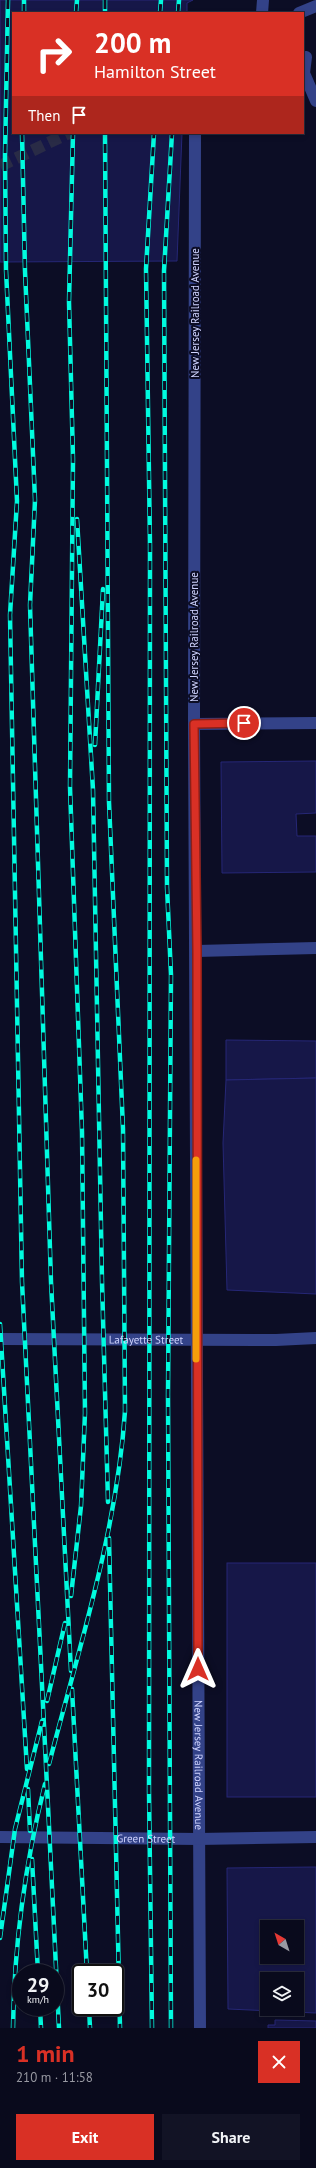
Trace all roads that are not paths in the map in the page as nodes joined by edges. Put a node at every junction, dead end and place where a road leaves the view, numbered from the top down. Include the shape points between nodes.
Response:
1 (264, 0) edge
2 (316, 6) edge
3 (262, 12) edge
4 (301, 12) edge
5 (308, 57) edge
6 (316, 101) edge
7 (195, 134) edge
8 (316, 723) edge
9 (194, 724) junction
10 (316, 948) edge
11 (197, 950) junction
12 (196, 1338) junction
13 (316, 1338) edge
14 (0, 1339) edge
15 (0, 1837) edge
16 (316, 1837) edge
17 (199, 1839) junction
18 (200, 2028) edge

1 - 3 street
2 - 4 street
5 - 6 street via 304,74
7 - 9 street, New Jersey Railroad Avenue
8 - 9 street
9 - 11 street, New Jersey Railroad Avenue
10 - 11 street
11 - 12 street, New Jersey Railroad Avenue
12 - 13 street, Lafayette Street
12 - 14 street, Lafayette Street
12 - 17 street, New Jersey Railroad Avenue
15 - 17 street, Green Street
16 - 17 street, Green Street
17 - 18 street, New Jersey Railroad Avenue

